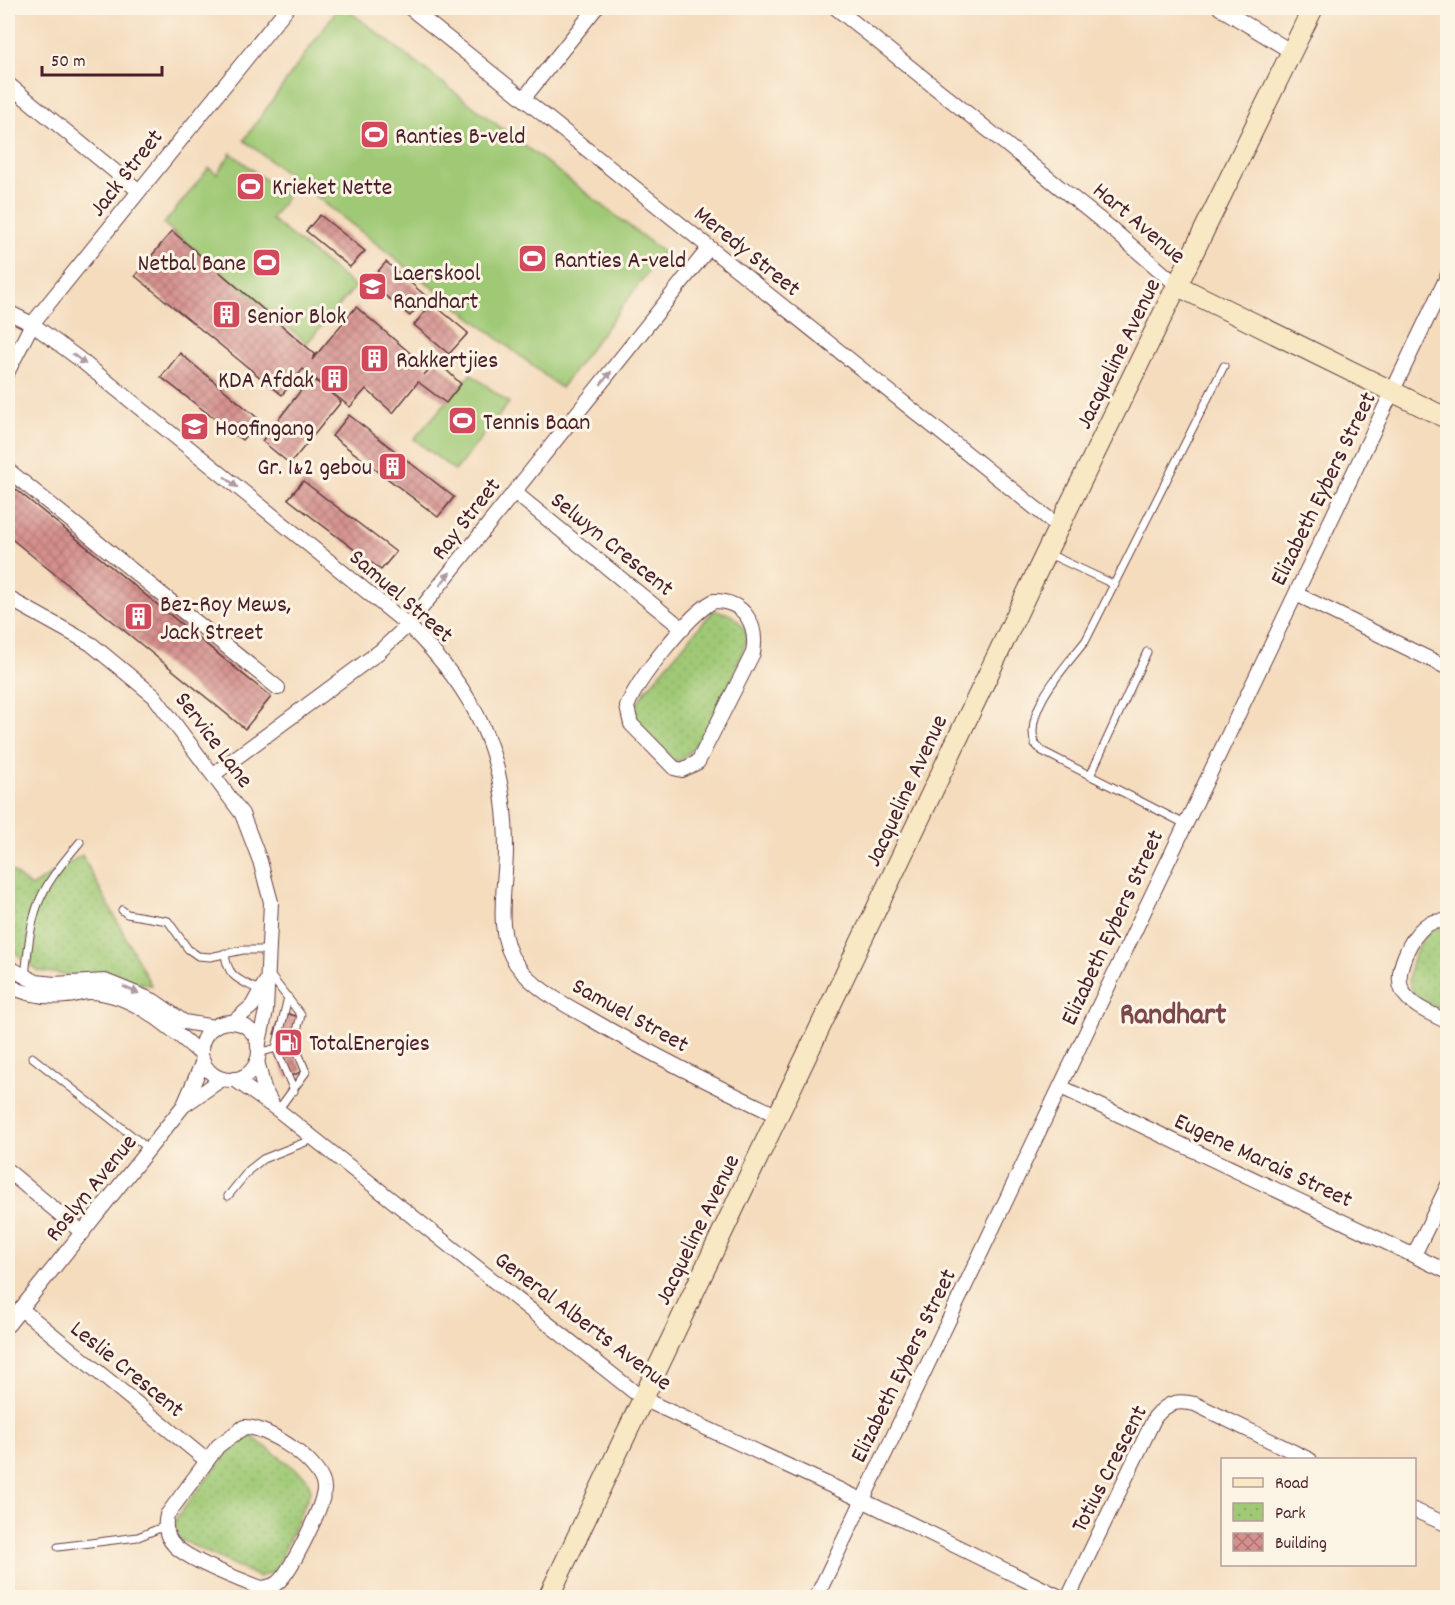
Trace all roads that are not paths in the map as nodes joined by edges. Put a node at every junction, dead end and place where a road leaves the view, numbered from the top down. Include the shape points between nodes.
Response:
1 (286, 8) edge
2 (410, 8) edge
3 (596, 8) edge
4 (836, 8) edge
5 (1220, 8) edge
6 (1313, 8) edge
7 (1292, 52) junction
8 (8, 84) edge
9 (524, 98) junction
10 (139, 191) junction
11 (709, 248) junction
12 (1448, 275) edge
13 (1178, 286) junction
14 (8, 312) edge
15 (32, 324) junction
16 (1224, 366) dead end
17 (8, 370) edge
18 (1393, 393) junction
19 (1448, 419) edge
20 (8, 470) edge
21 (514, 492) junction
22 (1059, 527) junction
23 (1046, 553) junction
24 (1115, 585) junction
25 (1296, 594) junction
26 (8, 598) edge
27 (408, 625) junction
28 (683, 629) junction
29 (1147, 652) dead end
30 (1448, 668) edge
31 (278, 688) dead end
32 (214, 774) junction
33 (1090, 776) junction
34 (1185, 824) junction
35 (80, 842) dead end
36 (122, 910) dead end
37 (1448, 921) edge
38 (268, 950) junction
39 (225, 953) junction
40 (8, 967) edge
41 (25, 978) junction
42 (264, 981) junction
43 (8, 985) edge
44 (24, 993) junction
45 (288, 998) junction
46 (233, 1022) junction
47 (1448, 1022) edge
48 (214, 1027) junction
49 (294, 1043) junction
50 (276, 1048) junction
51 (258, 1054) junction
52 (32, 1057) dead end
53 (202, 1058) junction
54 (228, 1079) junction
55 (1061, 1087) junction
56 (294, 1091) junction
57 (184, 1105) junction
58 (275, 1108) junction
59 (778, 1116) junction
60 (313, 1139) junction
61 (149, 1149) junction
62 (8, 1171) edge
63 (1448, 1185) edge
64 (228, 1196) dead end
65 (83, 1233) junction
66 (1414, 1255) junction
67 (1448, 1272) edge
68 (21, 1309) junction
69 (8, 1325) edge
70 (643, 1399) junction
71 (1306, 1458) edge
72 (206, 1460) junction
73 (862, 1500) junction
74 (1416, 1511) edge
75 (1448, 1525) edge
76 (165, 1526) junction
77 (58, 1547) dead end
78 (548, 1598) edge
79 (816, 1598) edge
80 (1062, 1598) edge
81 (1068, 1598) edge

1 - 10 street, Jack Street
2 - 9 street, Meredy Street
3 - 9 street
4 - 13 street, Hart Avenue
5 - 7 street
6 - 7 street, Jacqueline Avenue
7 - 13 street, Jacqueline Avenue
8 - 10 street
9 - 11 street, Meredy Street
10 - 15 street, Jack Street
21 -> 11 street, Ray Street
11 - 22 street, Meredy Street
12 - 18 street, Elizabeth Eybers Street
13 - 18 street, Hart Avenue
13 - 22 street, Jacqueline Avenue
14 - 15 street, Samuel Street
15 - 17 street, Jack Street
15 -> 27 street, Samuel Street
16 - 24 lane
18 - 19 street, Hart Avenue
18 - 25 street, Elizabeth Eybers Street
20 - 31 street
27 -> 21 street, Ray Street
21 - 28 street, Selwyn Crescent
22 - 23 street, Jacqueline Avenue
23 - 24 lane
23 - 59 street, Jacqueline Avenue
24 - 33 lane via 1086,640 1050,686 1032,726 1035,744 1042,751
25 - 30 street
25 - 34 street, Elizabeth Eybers Street
26 - 32 street, Service Lane via 91,644 135,679 154,696
27 - 32 street, Ray Street via 371,658
27 - 59 street, Samuel Street via 441,657 463,689 481,720 495,758 506,849 503,935 516,964 543,990 640,1049
28 - 28 street, Selwyn Crescent via 706,605 723,601 740,608 749,618 755,640 748,665 704,753 698,762 682,770 668,765 627,715 631,696
29 - 33 lane
32 - 38 street, Service Lane via 242,814 260,861 271,902
33 - 34 lane
34 - 55 street, Elizabeth Eybers Street
35 - 41 lane via 53,874 37,902
36 - 39 lane via 168,921 188,949 198,956
37 - 47 street via 1434,922 1418,933 1399,975 1409,1000
38 - 39 lane
38 - 42 street, Service Lane
39 - 42 lane via 231,974
40 - 41 street
41 - 44 lane
41 -> 48 street via 54,984 105,981 154,1001 184,1022
42 - 45 lane
42 - 46 street via 246,1014
42 - 51 street, Service Lane via 266,1011
43 - 44 street
44 - 53 street via 53,997 90,992 116,997 166,1026
45 - 49 lane via 302,1015
45 - 50 lane
46 - 48 street
46 - 51 street via 250,1030
48 - 53 street via 204,1039
49 - 50 lane
49 - 56 lane via 306,1072
50 - 51 lane
50 - 56 lane
51 - 54 street via 244,1076
51 - 58 street via 262,1083
52 - 61 lane
53 - 54 street via 210,1072
53 - 57 street
54 - 57 street
54 - 58 street, General Alberts Avenue
55 - 66 street, Eugene Marais Street
55 - 73 street, Elizabeth Eybers Street
56 - 58 lane
57 - 61 street, Roslyn Avenue
58 - 60 street, General Alberts Avenue
59 - 70 street, Jacqueline Avenue
60 - 64 lane via 249,1170
60 - 70 street, General Alberts Avenue
61 - 65 street, Roslyn Avenue
62 - 65 street
63 - 66 street
65 - 68 street, Roslyn Avenue
66 - 67 street, Eugene Marais Street
68 - 69 street, Roslyn Avenue
68 - 72 street, Leslie Crescent
70 - 73 street, General Alberts Avenue
70 - 78 street, Jacqueline Avenue
71 - 81 street, Totius Crescent via 1196,1404 1171,1403 1155,1417
72 - 76 street via 167,1515
72 - 76 street via 232,1433 253,1427 283,1441 317,1471 324,1484 324,1495 285,1575 272,1586 261,1588 243,1581 175,1547
73 - 79 street, Elizabeth Eybers Street
73 - 80 street, General Alberts Avenue
74 - 75 street
76 - 77 lane via 138,1537

